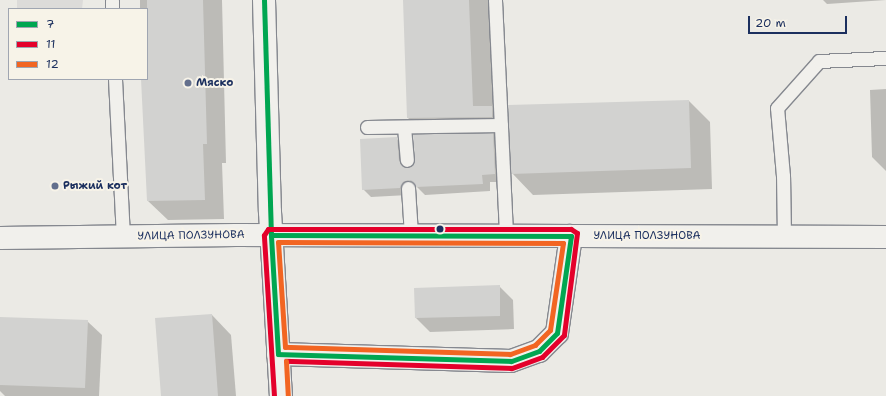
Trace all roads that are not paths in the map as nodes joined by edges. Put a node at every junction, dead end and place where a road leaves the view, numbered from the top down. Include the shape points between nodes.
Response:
1 (264, 0) edge
2 (495, 0) edge
3 (886, 58) edge
4 (115, 80) edge
5 (501, 124) junction
6 (367, 127) dead end
7 (404, 127) junction
8 (406, 160) dead end
9 (408, 188) dead end
10 (271, 235) junction
11 (411, 235) junction
12 (506, 236) junction
13 (572, 236) junction
14 (122, 237) junction
15 (784, 237) junction
16 (886, 237) edge
17 (0, 238) edge
18 (278, 354) junction
19 (281, 396) edge

1 - 10 street
2 - 5 lane
3 - 15 lane via 819,61 777,108 783,176
4 - 14 lane
5 - 7 lane
5 - 12 lane
6 - 7 lane
7 - 8 lane
9 - 11 lane
10 - 11 street, УЛИЦА ПОЛЗУНОВА
10 - 14 street, УЛИЦА ПОЛЗУНОВА
10 - 18 street
11 - 12 street, УЛИЦА ПОЛЗУНОВА
12 - 13 street, УЛИЦА ПОЛЗУНОВА
13 - 15 street, УЛИЦА ПОЛЗУНОВА
13 - 18 street via 557,333 539,351 512,361
14 - 17 street, УЛИЦА ПОЛЗУНОВА
15 - 16 street, УЛИЦА ПОЛЗУНОВА
18 - 19 street

